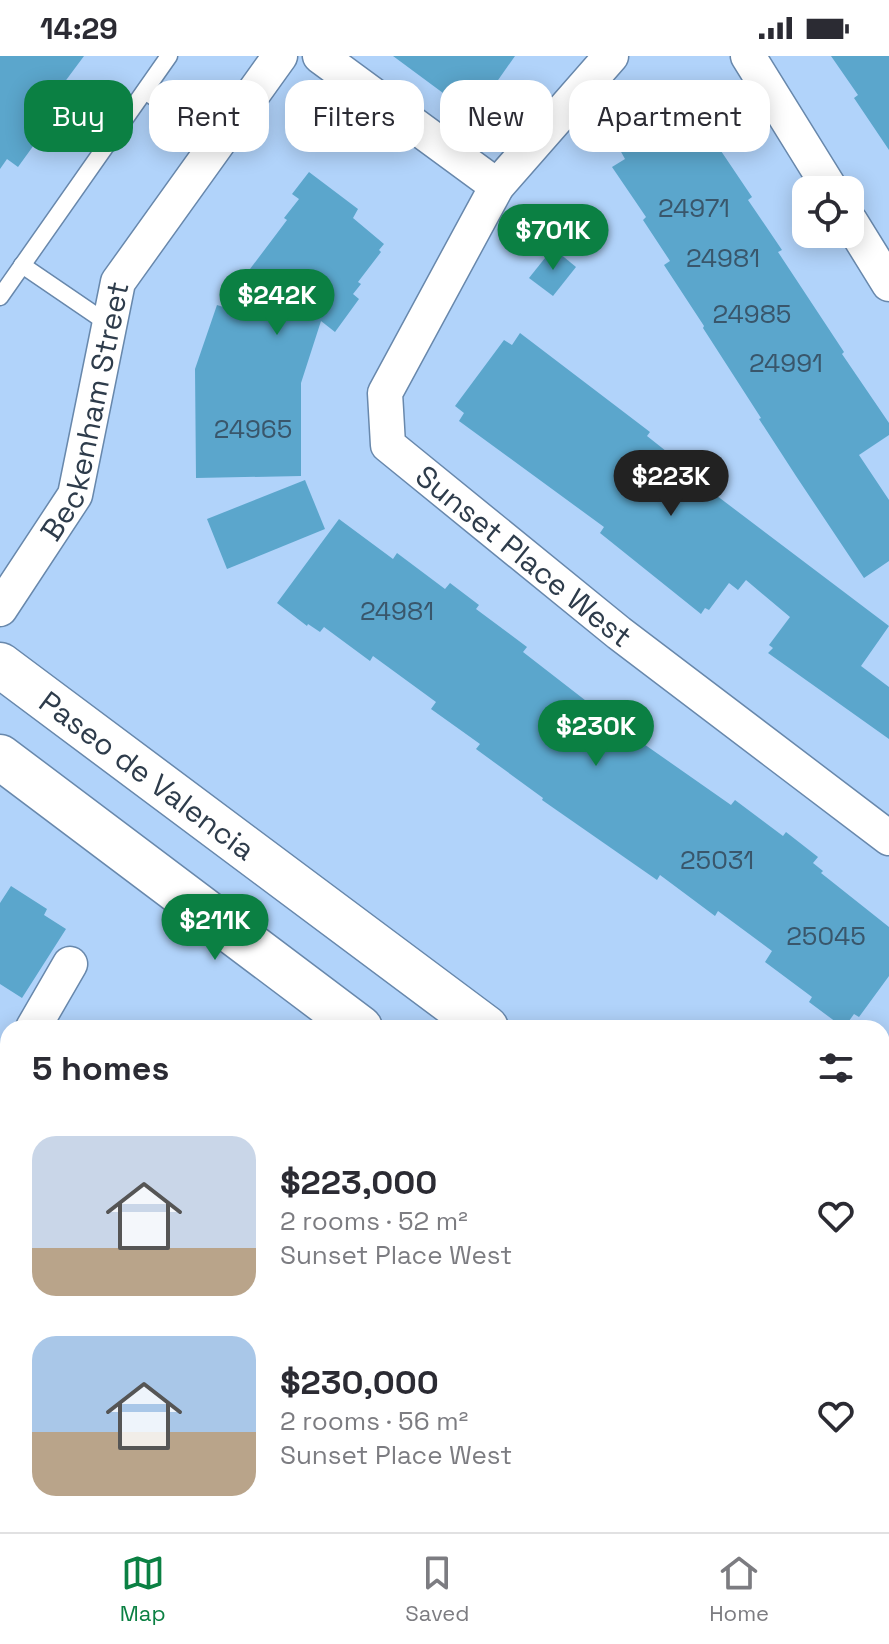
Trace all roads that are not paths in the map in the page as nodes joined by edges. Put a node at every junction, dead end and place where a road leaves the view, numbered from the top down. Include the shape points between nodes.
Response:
1 (169, 56) edge
2 (280, 56) edge
3 (320, 56) edge
4 (611, 56) edge
5 (748, 56) edge
6 (263, 80) edge
7 (145, 91) junction
8 (149, 94) edge
9 (211, 152) edge
10 (822, 176) edge
11 (497, 186) junction
12 (864, 244) edge
13 (22, 265) junction
14 (889, 284) edge
15 (0, 297) edge
16 (110, 325) junction
17 (0, 609) edge
18 (0, 665) edge
19 (0, 757) edge
20 (889, 838) edge
21 (70, 964) dead end
22 (38, 1020) edge
23 (349, 1020) edge
24 (475, 1020) edge

1 - 7 lane
2 - 6 street, Beckenham Street
3 - 11 street
4 - 11 street, Sunset Place West
5 - 10 street
7 - 8 lane
7 - 13 lane
9 - 16 street, Beckenham Street via 118,282
11 - 20 street, Sunset Place West via 385,393 388,445 619,633
12 - 14 street
13 - 15 lane
13 - 16 lane
16 - 17 street, Beckenham Street via 75,495
18 - 24 main road, Paseo de Valencia
19 - 23 main road
21 - 22 street

